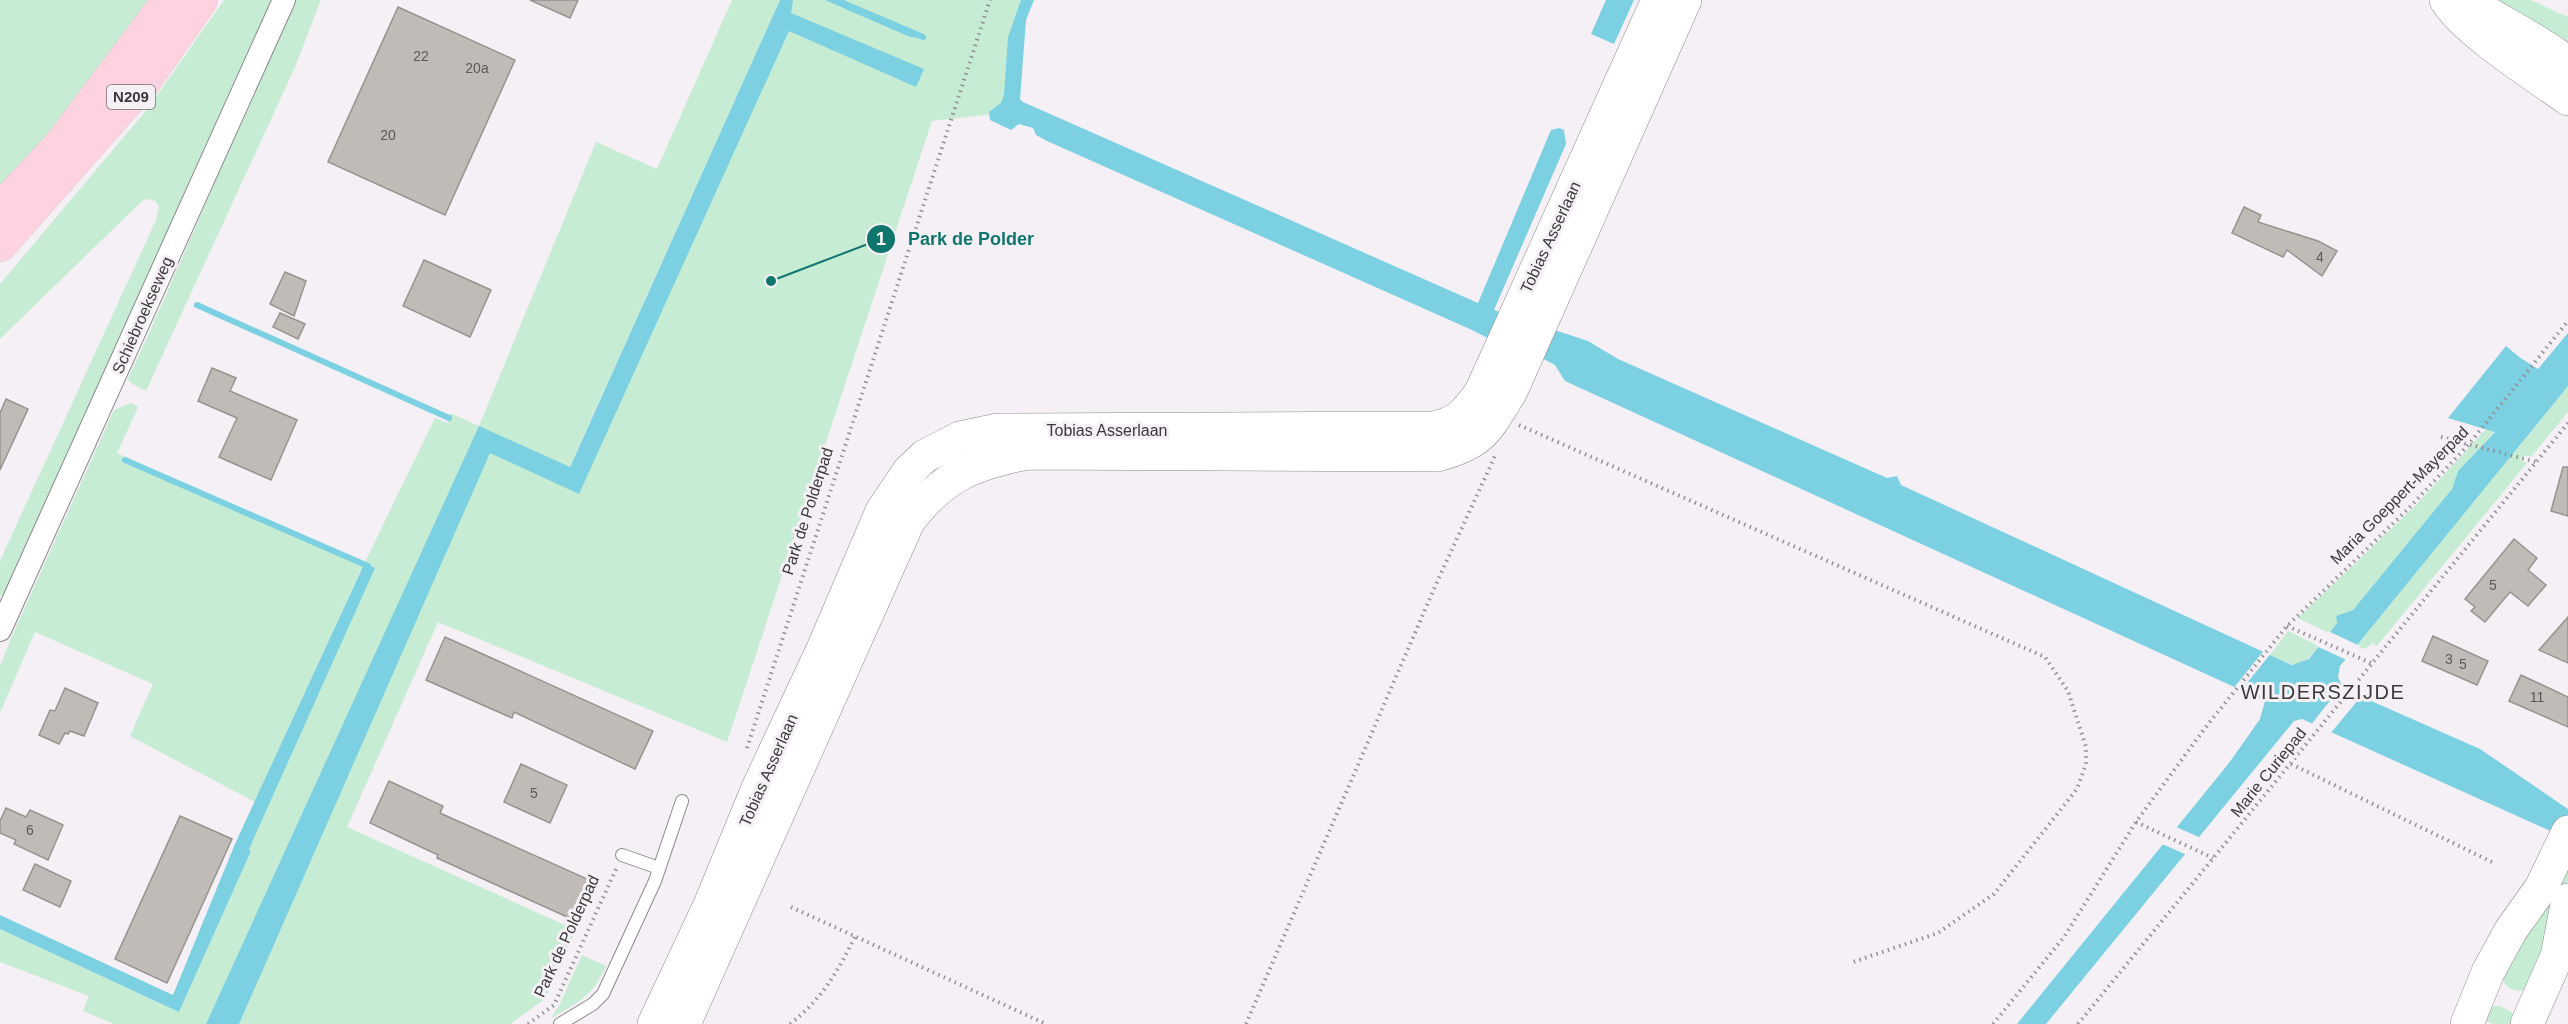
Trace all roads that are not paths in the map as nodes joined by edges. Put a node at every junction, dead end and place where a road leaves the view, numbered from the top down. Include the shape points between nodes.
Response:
1 (169, 0) edge
2 (201, 0) edge
3 (284, 0) edge
4 (1658, 0) edge
5 (1685, 0) edge
6 (2446, 0) edge
7 (2466, 0) edge
8 (2568, 63) edge
9 (2568, 99) edge
10 (53, 188) junction
11 (0, 209) edge
12 (0, 245) edge
13 (0, 261) edge
14 (1532, 309) junction
15 (1508, 365) junction
16 (0, 630) edge
17 (682, 801) dead end
18 (2564, 840) edge
19 (622, 855) road end
20 (659, 868) junction
21 (2568, 900) edge
22 (560, 1024) edge
23 (654, 1024) edge
24 (684, 1024) edge
25 (2467, 1024) edge
26 (2527, 1024) edge

1 - 11 main road, N209 via 60,144
2 - 10 main road, N209 via 143,83
3 - 16 street, Schiebroekseweg
4 - 14 street, Tobias Asserlaan
5 - 14 street, Tobias Asserlaan
6 - 9 street via 2456,13
7 - 8 street via 2521,30
10 - 12 main road, N209
10 - 13 main road, N209
14 - 15 street, Tobias Asserlaan
15 - 23 street, Tobias Asserlaan via 1469,410 1455,422 1438,428 998,430 960,438 925,456 909,471 882,511
15 - 24 street, Tobias Asserlaan via 1487,430 1465,447 1437,455 1028,453 987,461 943,484 908,522
17 - 20 lane
18 - 25 street via 2541,888 2488,972
19 - 20 lane
20 - 22 lane via 601,997
21 - 26 street via 2556,956

